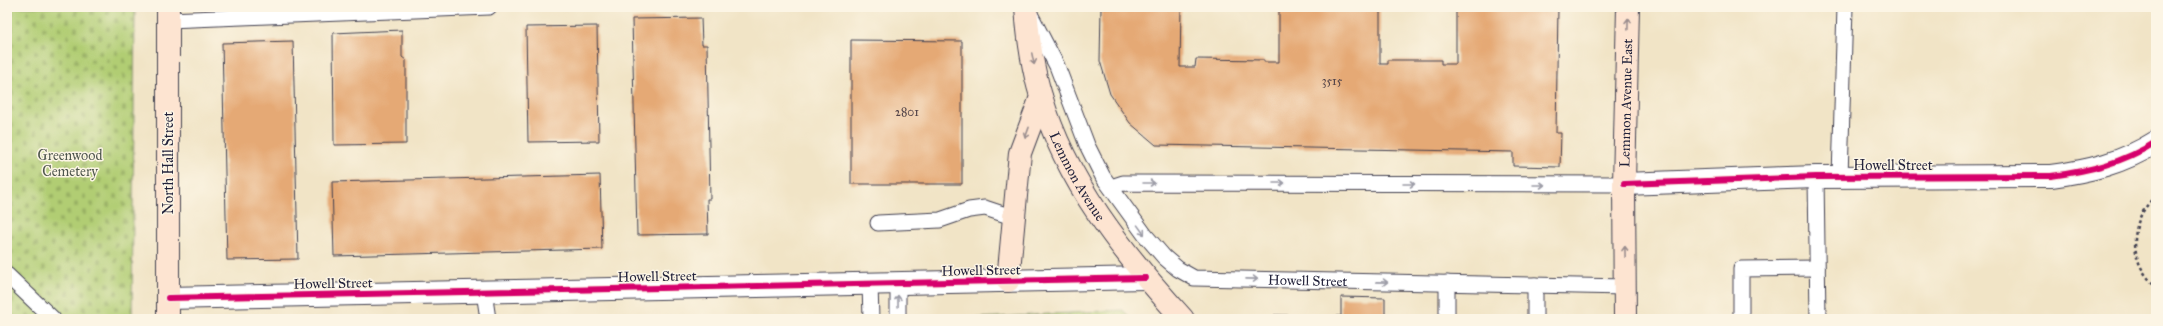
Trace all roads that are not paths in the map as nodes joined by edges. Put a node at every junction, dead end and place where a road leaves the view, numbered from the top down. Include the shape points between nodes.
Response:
1 (490, 7) edge
2 (1026, 7) edge
3 (1628, 7) edge
4 (1845, 7) edge
5 (168, 14) edge
6 (1041, 97) junction
7 (2156, 142) edge
8 (1816, 177) junction
9 (1840, 177) junction
10 (1624, 184) junction
11 (1111, 187) junction
12 (1015, 218) junction
13 (878, 223) dead end
14 (1817, 268) junction
15 (7, 275) edge
16 (1146, 278) junction
17 (1008, 281) junction
18 (898, 283) junction
19 (1447, 283) junction
20 (870, 284) junction
21 (1535, 285) junction
22 (1625, 287) junction
23 (484, 292) junction
24 (168, 308) edge
25 (53, 319) edge
26 (488, 319) edge
27 (871, 319) edge
28 (898, 319) edge
29 (1183, 319) edge
30 (1447, 319) edge
31 (1535, 319) edge
32 (1625, 319) edge
33 (1741, 319) edge
34 (1818, 319) edge

1 - 5 lane
2 -> 6 main road, Lemmon Avenue via 1029,41
2 - 11 lane, Howell Street via 1057,66 1087,144
10 -> 3 main road, Lemmon Avenue East
4 - 9 lane
5 - 24 main road, North Hall Street
6 -> 12 main road via 1020,153
6 - 16 main road, Lemmon Avenue via 1062,151 1086,195 1119,245
7 - 9 street, Howell Street via 2116,162 2084,172 2051,176
8 - 9 street, Howell Street
8 - 10 street, Howell Street
8 - 14 lane
11 -> 10 lane via 1123,182
22 -> 10 main road, Lemmon Avenue East
11 -> 19 lane, Howell Street via 1145,236 1164,257 1194,278
12 - 13 lane via 985,208 969,210 940,220
12 - 17 main road
14 - 33 lane via 1741,269
14 - 34 lane
15 - 25 lane
16 - 17 street, Howell Street
16 - 29 main road, Lemmon Avenue
17 - 18 street, Howell Street
18 - 20 street, Howell Street
28 -> 18 lane
19 - 21 lane, Howell Street
19 - 30 lane
20 - 23 street, Howell Street
20 - 27 lane
21 - 22 lane, Howell Street
21 - 31 lane
22 - 32 main road, Lemmon Avenue East
23 - 24 street, Howell Street
23 - 26 lane

